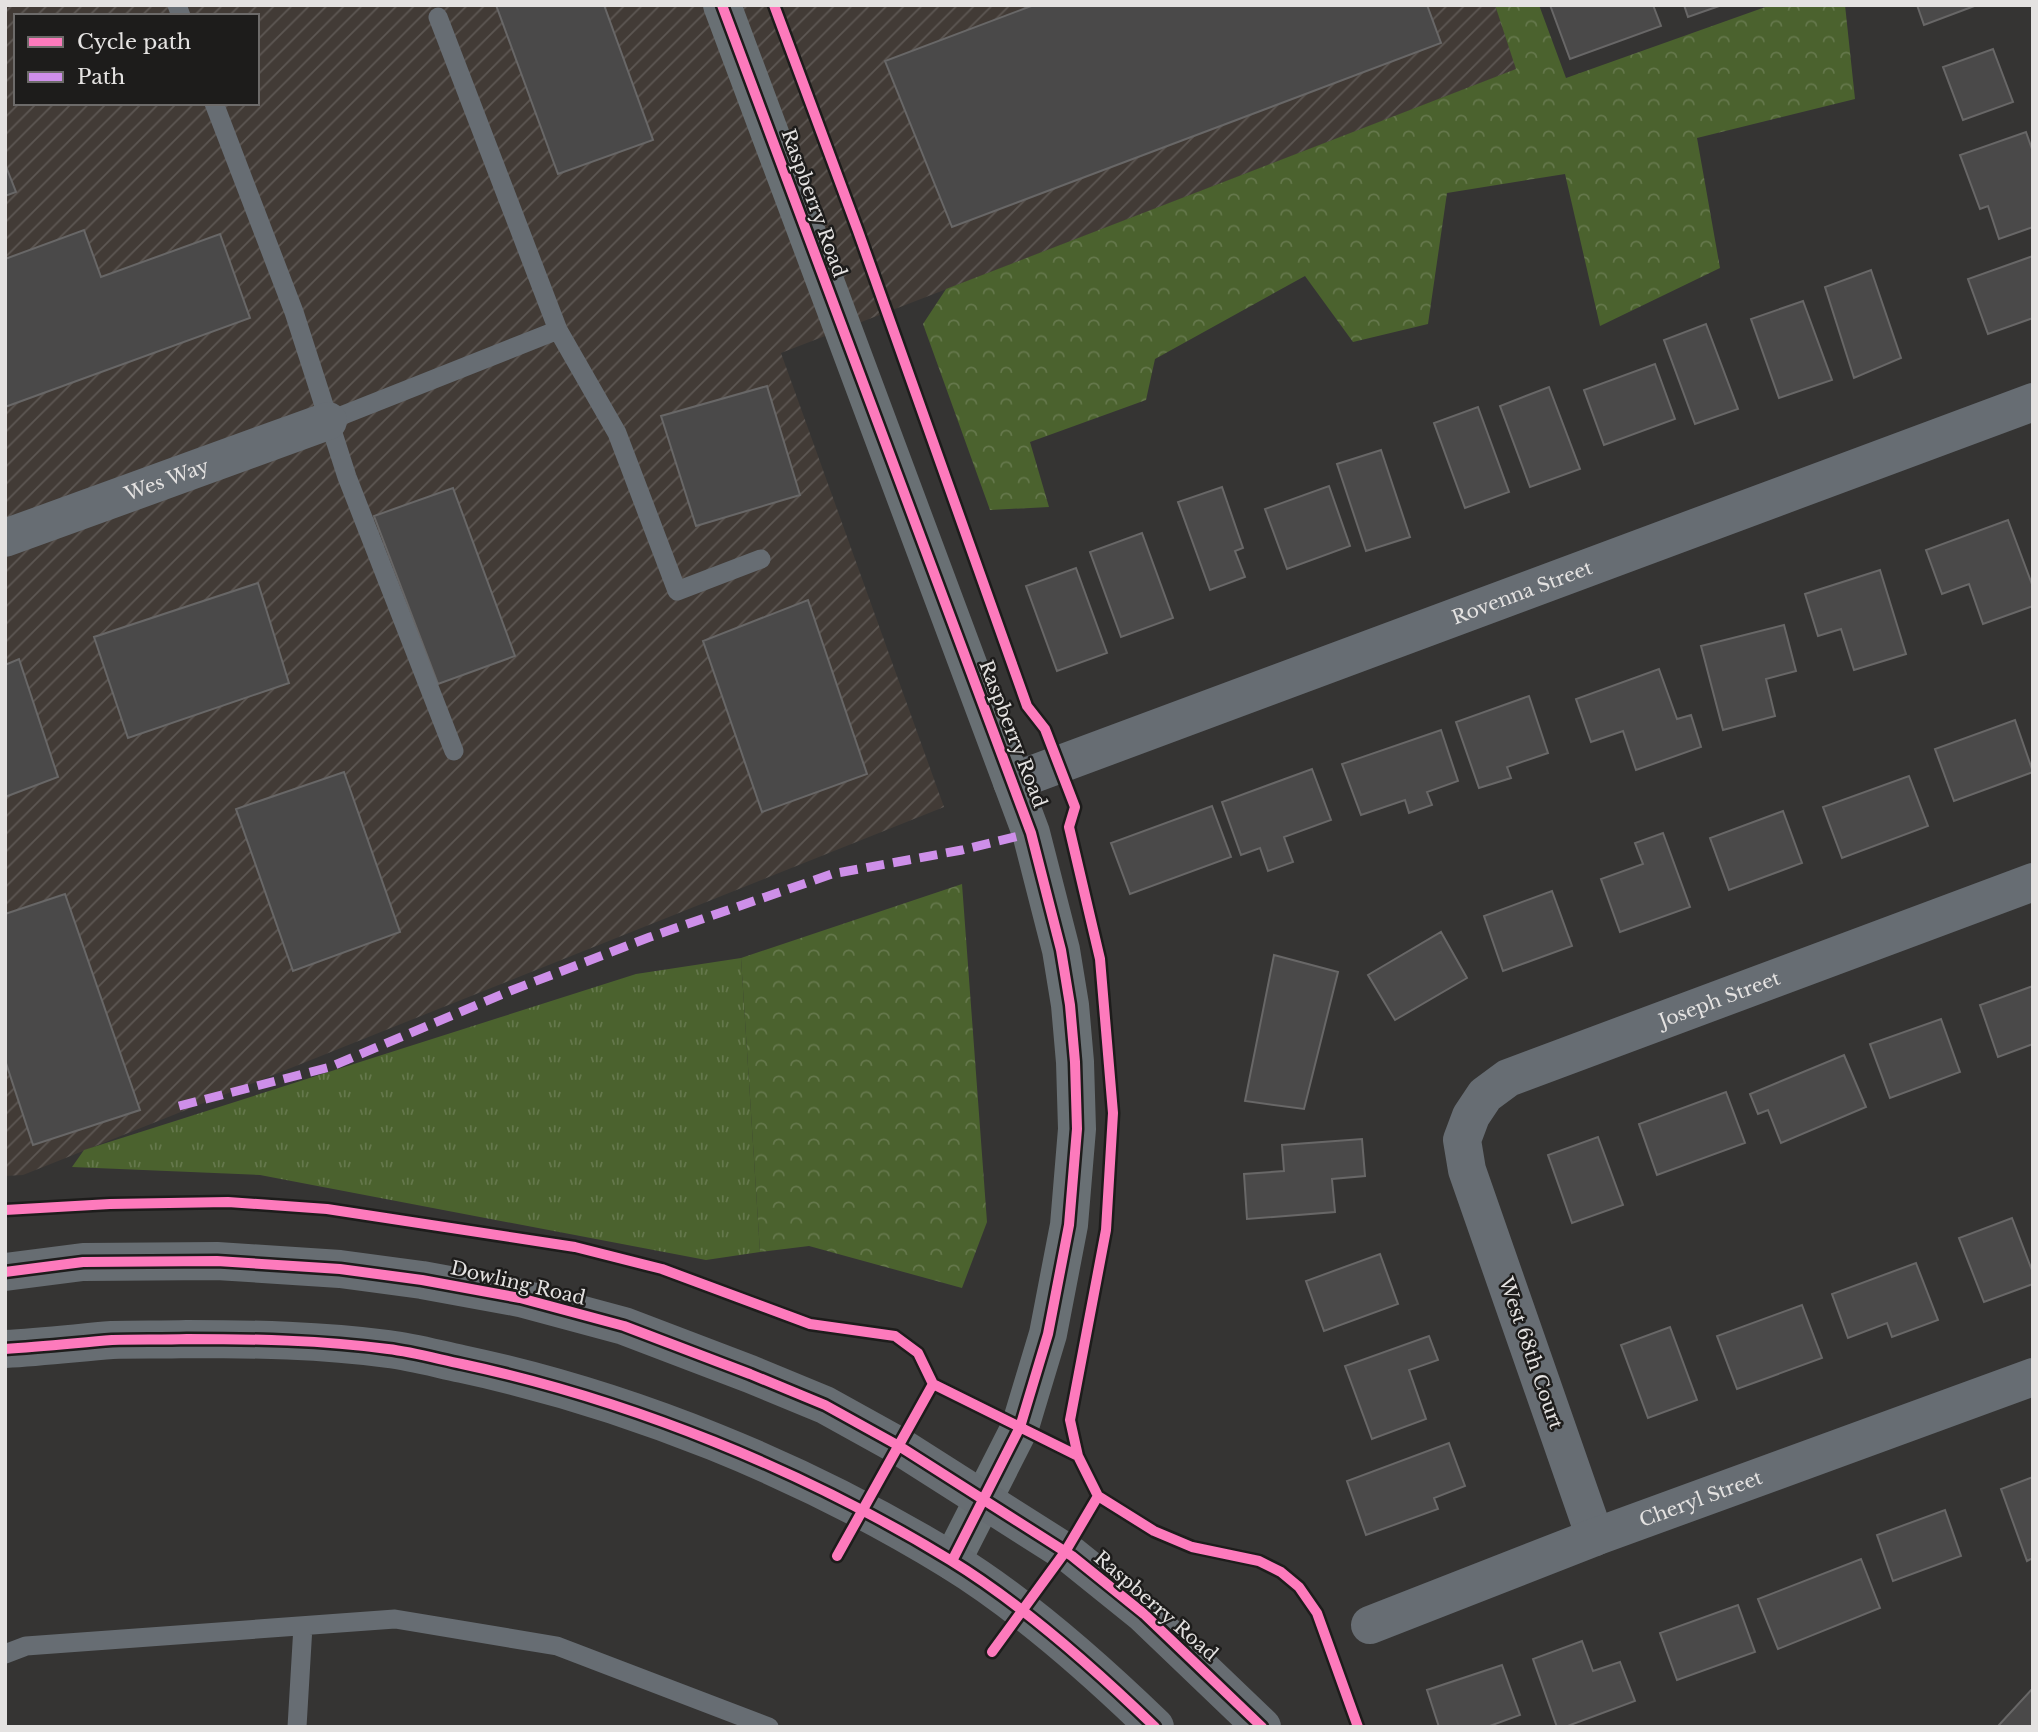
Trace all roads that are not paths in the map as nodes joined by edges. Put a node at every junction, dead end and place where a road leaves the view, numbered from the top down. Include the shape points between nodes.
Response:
1 (722, 5) edge
2 (438, 17) dead end
3 (215, 105) edge
4 (558, 330) junction
5 (2033, 402) edge
6 (328, 421) junction
7 (5, 538) edge
8 (761, 559) dead end
9 (454, 751) dead end
10 (1012, 782) junction
11 (2033, 882) edge
12 (1467, 1170) joint
13 (5, 1272) edge
14 (5, 1349) edge
15 (2033, 1377) edge
16 (983, 1499) junction
17 (1595, 1537) junction
18 (952, 1561) junction
19 (1370, 1625) dead end
20 (303, 1626) junction
21 (5, 1654) edge
22 (297, 1727) edge
23 (769, 1727) edge
24 (1155, 1727) edge
25 (1262, 1727) edge

1 - 10 main road, Raspberry Road
2 - 4 lane
3 - 6 lane via 294,312
4 - 6 lane
4 - 8 lane via 617,433 677,591
5 - 10 street, Rovenna Street
6 - 7 street, Wes Way
6 - 9 lane
10 - 16 main road, Raspberry Road via 1031,834 1061,950 1070,1005 1077,1129 1069,1225 1048,1334 1020,1427
11 - 12 street, Joseph Street via 1508,1078 1485,1095 1471,1116 1462,1140
12 - 17 street, West 68th Court
13 - 16 main road, Dowling Road via 83,1262 218,1261 340,1269 520,1298 624,1326 825,1405
14 - 18 main road via 115,1340 322,1342 391,1349 520,1376 621,1408 789,1474
15 - 17 street, Cheryl Street
16 - 18 main road, Raspberry Road
16 - 25 main road, Raspberry Road via 1072,1556 1144,1614
17 - 19 street, Cheryl Street
18 - 24 main road via 1032,1618
20 - 21 lane via 26,1646
20 - 22 lane
20 - 23 lane via 395,1619 557,1646

